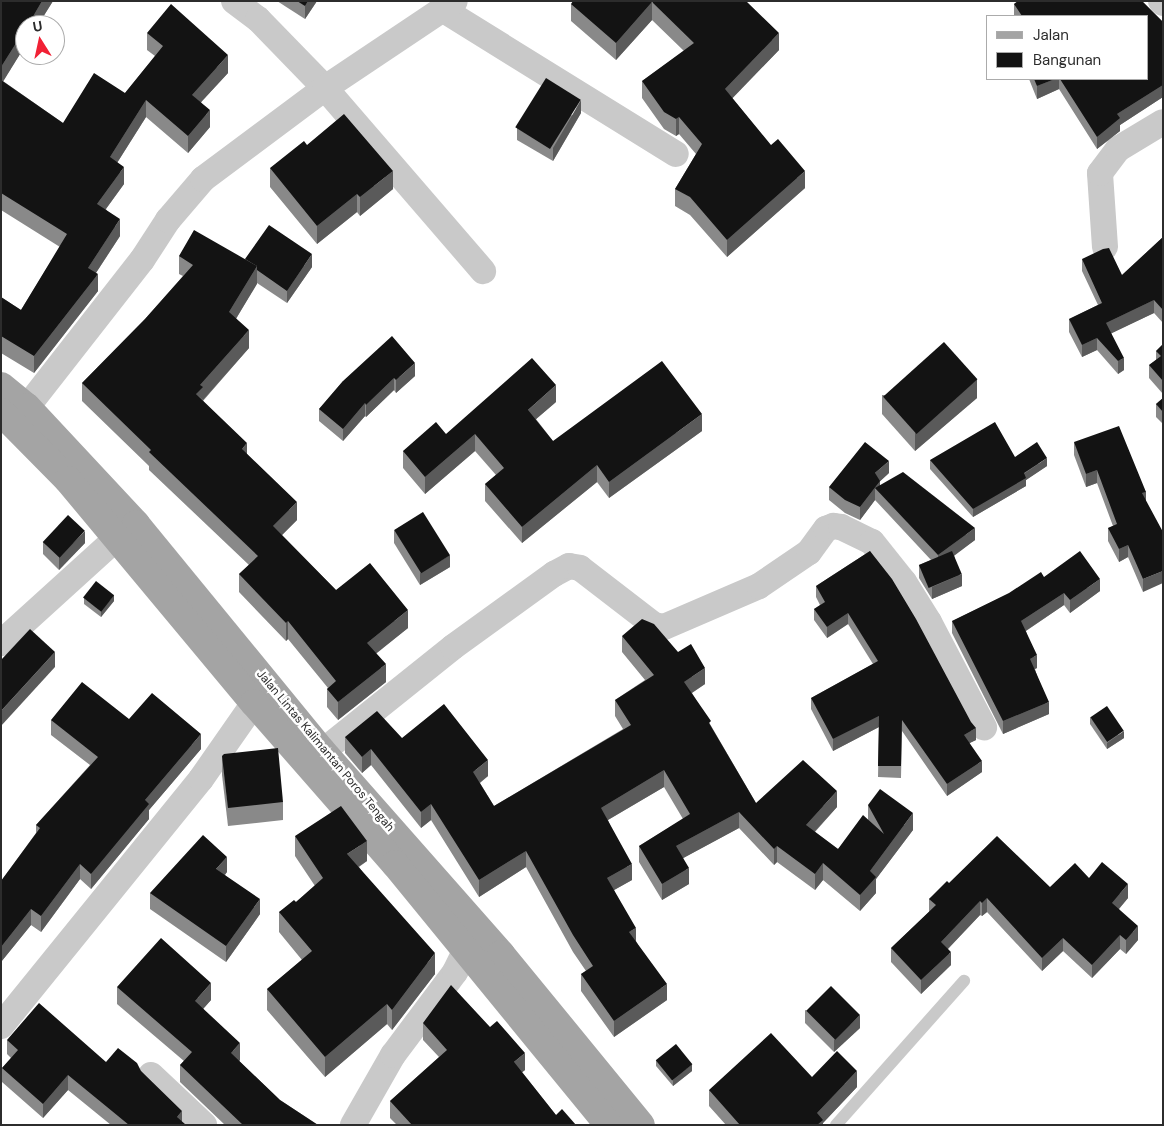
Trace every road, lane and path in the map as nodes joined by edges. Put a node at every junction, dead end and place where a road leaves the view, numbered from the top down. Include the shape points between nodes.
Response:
1 (234, 1) edge
2 (449, 5) edge
3 (325, 88) junction
4 (1163, 122) edge
5 (676, 154) dead end
6 (1105, 247) edge
7 (483, 271) dead end
8 (1, 386) edge
9 (13, 413) edge
10 (117, 538) junction
11 (1, 643) edge
12 (254, 703) junction
13 (984, 727) dead end
14 (315, 758) junction
15 (472, 939) junction
16 (964, 981) dead end
17 (1, 1026) edge
18 (151, 1075) dead end
19 (204, 1125) edge
20 (353, 1125) edge
21 (609, 1125) edge
22 (641, 1125) edge
23 (836, 1125) edge

1 - 3 street via 258,19
2 - 3 street
2 - 5 street
3 - 7 street
3 - 9 street via 203,179 168,220 142,260
4 - 6 street via 1118,149 1100,172
8 - 9 main road, Jalan Lintas Kalimantan Poros Tengah
9 - 10 main road, Jalan Lintas Kalimantan Poros Tengah
9 - 14 main road, Jalan Lintas Kalimantan Poros Tengah via 136,524
10 - 11 street
10 - 12 main road, Jalan Lintas Kalimantan Poros Tengah
12 - 14 main road, Jalan Lintas Kalimantan Poros Tengah
12 - 17 street via 201,778
13 - 14 street via 929,622 904,582 872,542 833,526 809,552 754,589 664,627 654,625 580,568 568,566 453,647
14 - 15 main road, Jalan Lintas Kalimantan Poros Tengah
15 - 20 street via 438,998 393,1055
15 - 21 main road, Jalan Lintas Kalimantan Poros Tengah
15 - 22 main road, Jalan Lintas Kalimantan Poros Tengah
16 - 23 lane
18 - 19 street

